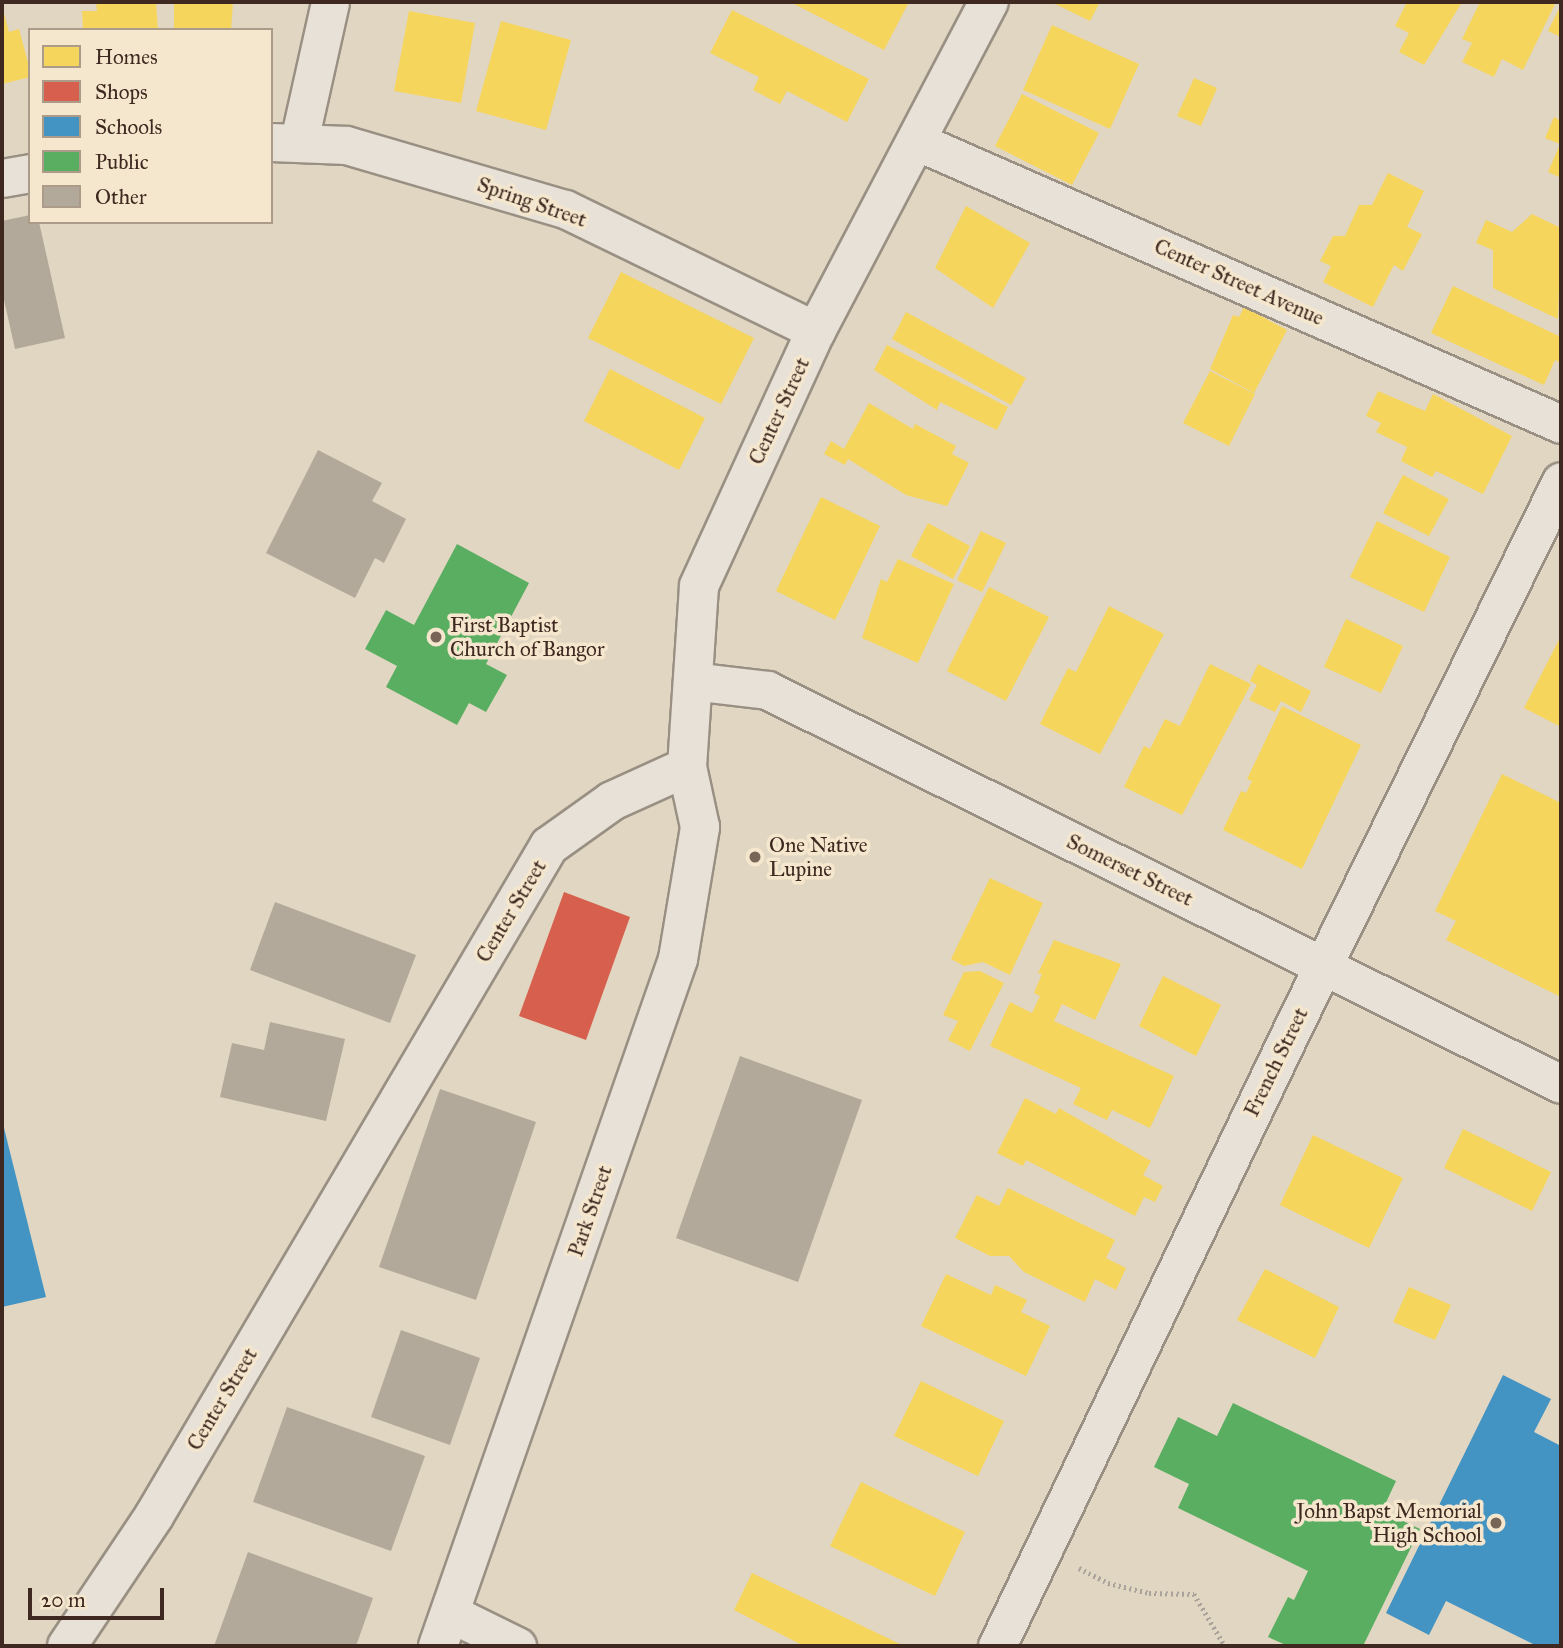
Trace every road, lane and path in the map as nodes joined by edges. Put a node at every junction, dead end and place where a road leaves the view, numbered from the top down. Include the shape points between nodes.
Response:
1 (330, 2) edge
2 (989, 2) edge
3 (916, 141) junction
4 (285, 142) edge
5 (28, 173) edge
6 (2, 178) edge
7 (816, 331) junction
8 (1561, 424) edge
9 (1561, 481) edge
10 (692, 681) junction
11 (687, 767) junction
12 (1323, 966) junction
13 (1561, 1084) edge
14 (1079, 1568) dead end
15 (444, 1630) edge
16 (67, 1646) edge
17 (517, 1646) edge
18 (997, 1646) edge
19 (1225, 1646) edge

1 - 4 street
2 - 3 street, Center Street
3 - 7 street, Center Street
3 - 8 street, Center Street Avenue
4 - 7 street, Spring Street via 345,145 565,209
5 - 6 street
7 - 10 street, Center Street via 699,586
9 - 12 street, French Street
10 - 11 street, Center Street
10 - 12 street, Somerset Street via 767,690
11 - 15 street, Park Street via 700,827 678,959
11 - 16 street, Center Street via 612,802 550,846 154,1516
12 - 13 street, Somerset Street
12 - 18 street, French Street
14 - 19 path via 1108,1583 1149,1593 1194,1594
15 - 17 street

